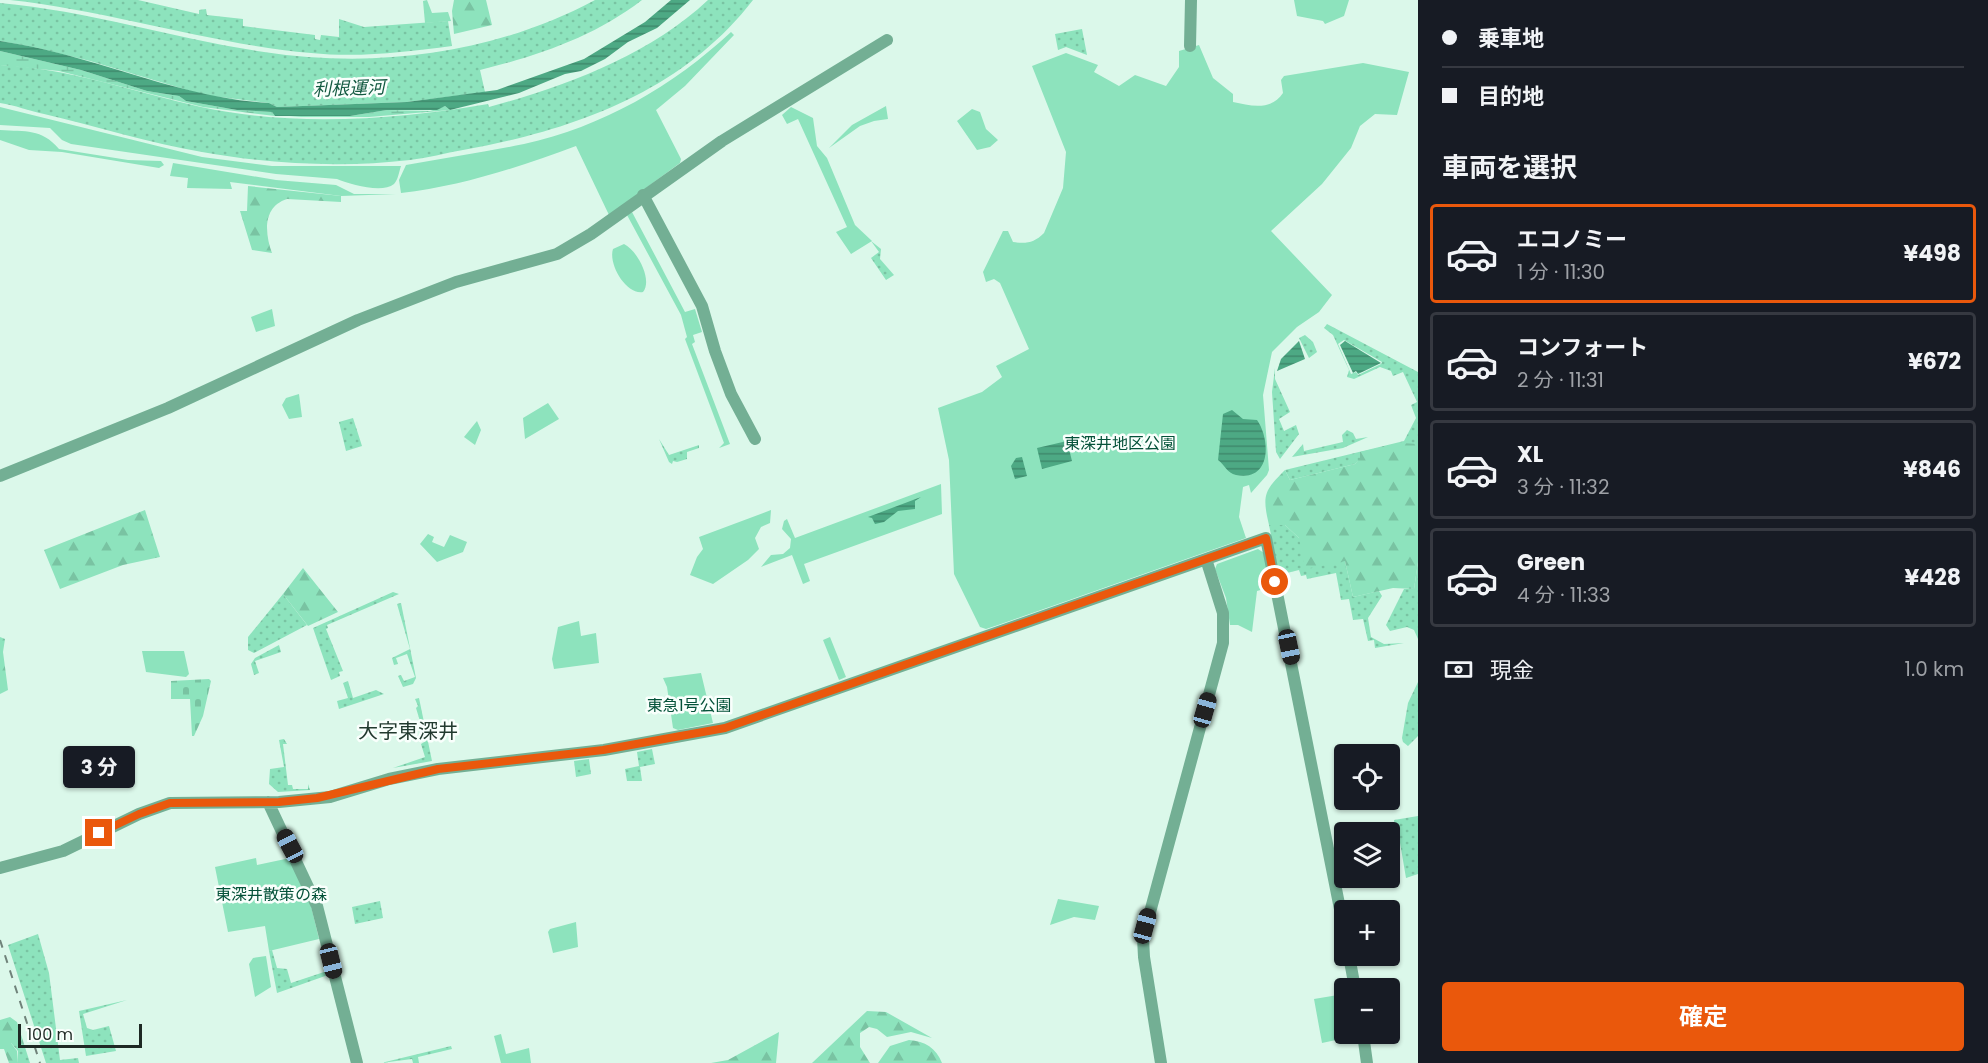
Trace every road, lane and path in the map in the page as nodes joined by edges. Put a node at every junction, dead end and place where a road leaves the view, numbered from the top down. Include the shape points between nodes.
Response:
1 (1191, 0) edge
2 (887, 40) dead end
3 (1190, 46) dead end
4 (643, 195) junction
5 (755, 439) dead end
6 (0, 476) edge
7 (1206, 560) junction
8 (268, 802) junction
9 (0, 868) edge
10 (1338, 900) edge
11 (1364, 1044) edge
12 (357, 1063) edge
13 (1161, 1063) edge
14 (1367, 1063) edge

1 - 3 street
2 - 4 street via 751,122
4 - 5 street via 702,306 731,394
4 - 6 street via 557,254 456,282 358,320 168,408
7 - 8 street via 725,728 603,750 438,769 338,795
7 - 10 street via 1266,538
7 - 13 street via 1223,613 1223,643 1143,938
8 - 9 street via 194,801 162,806 63,851
8 - 12 street via 316,906
11 - 14 street

